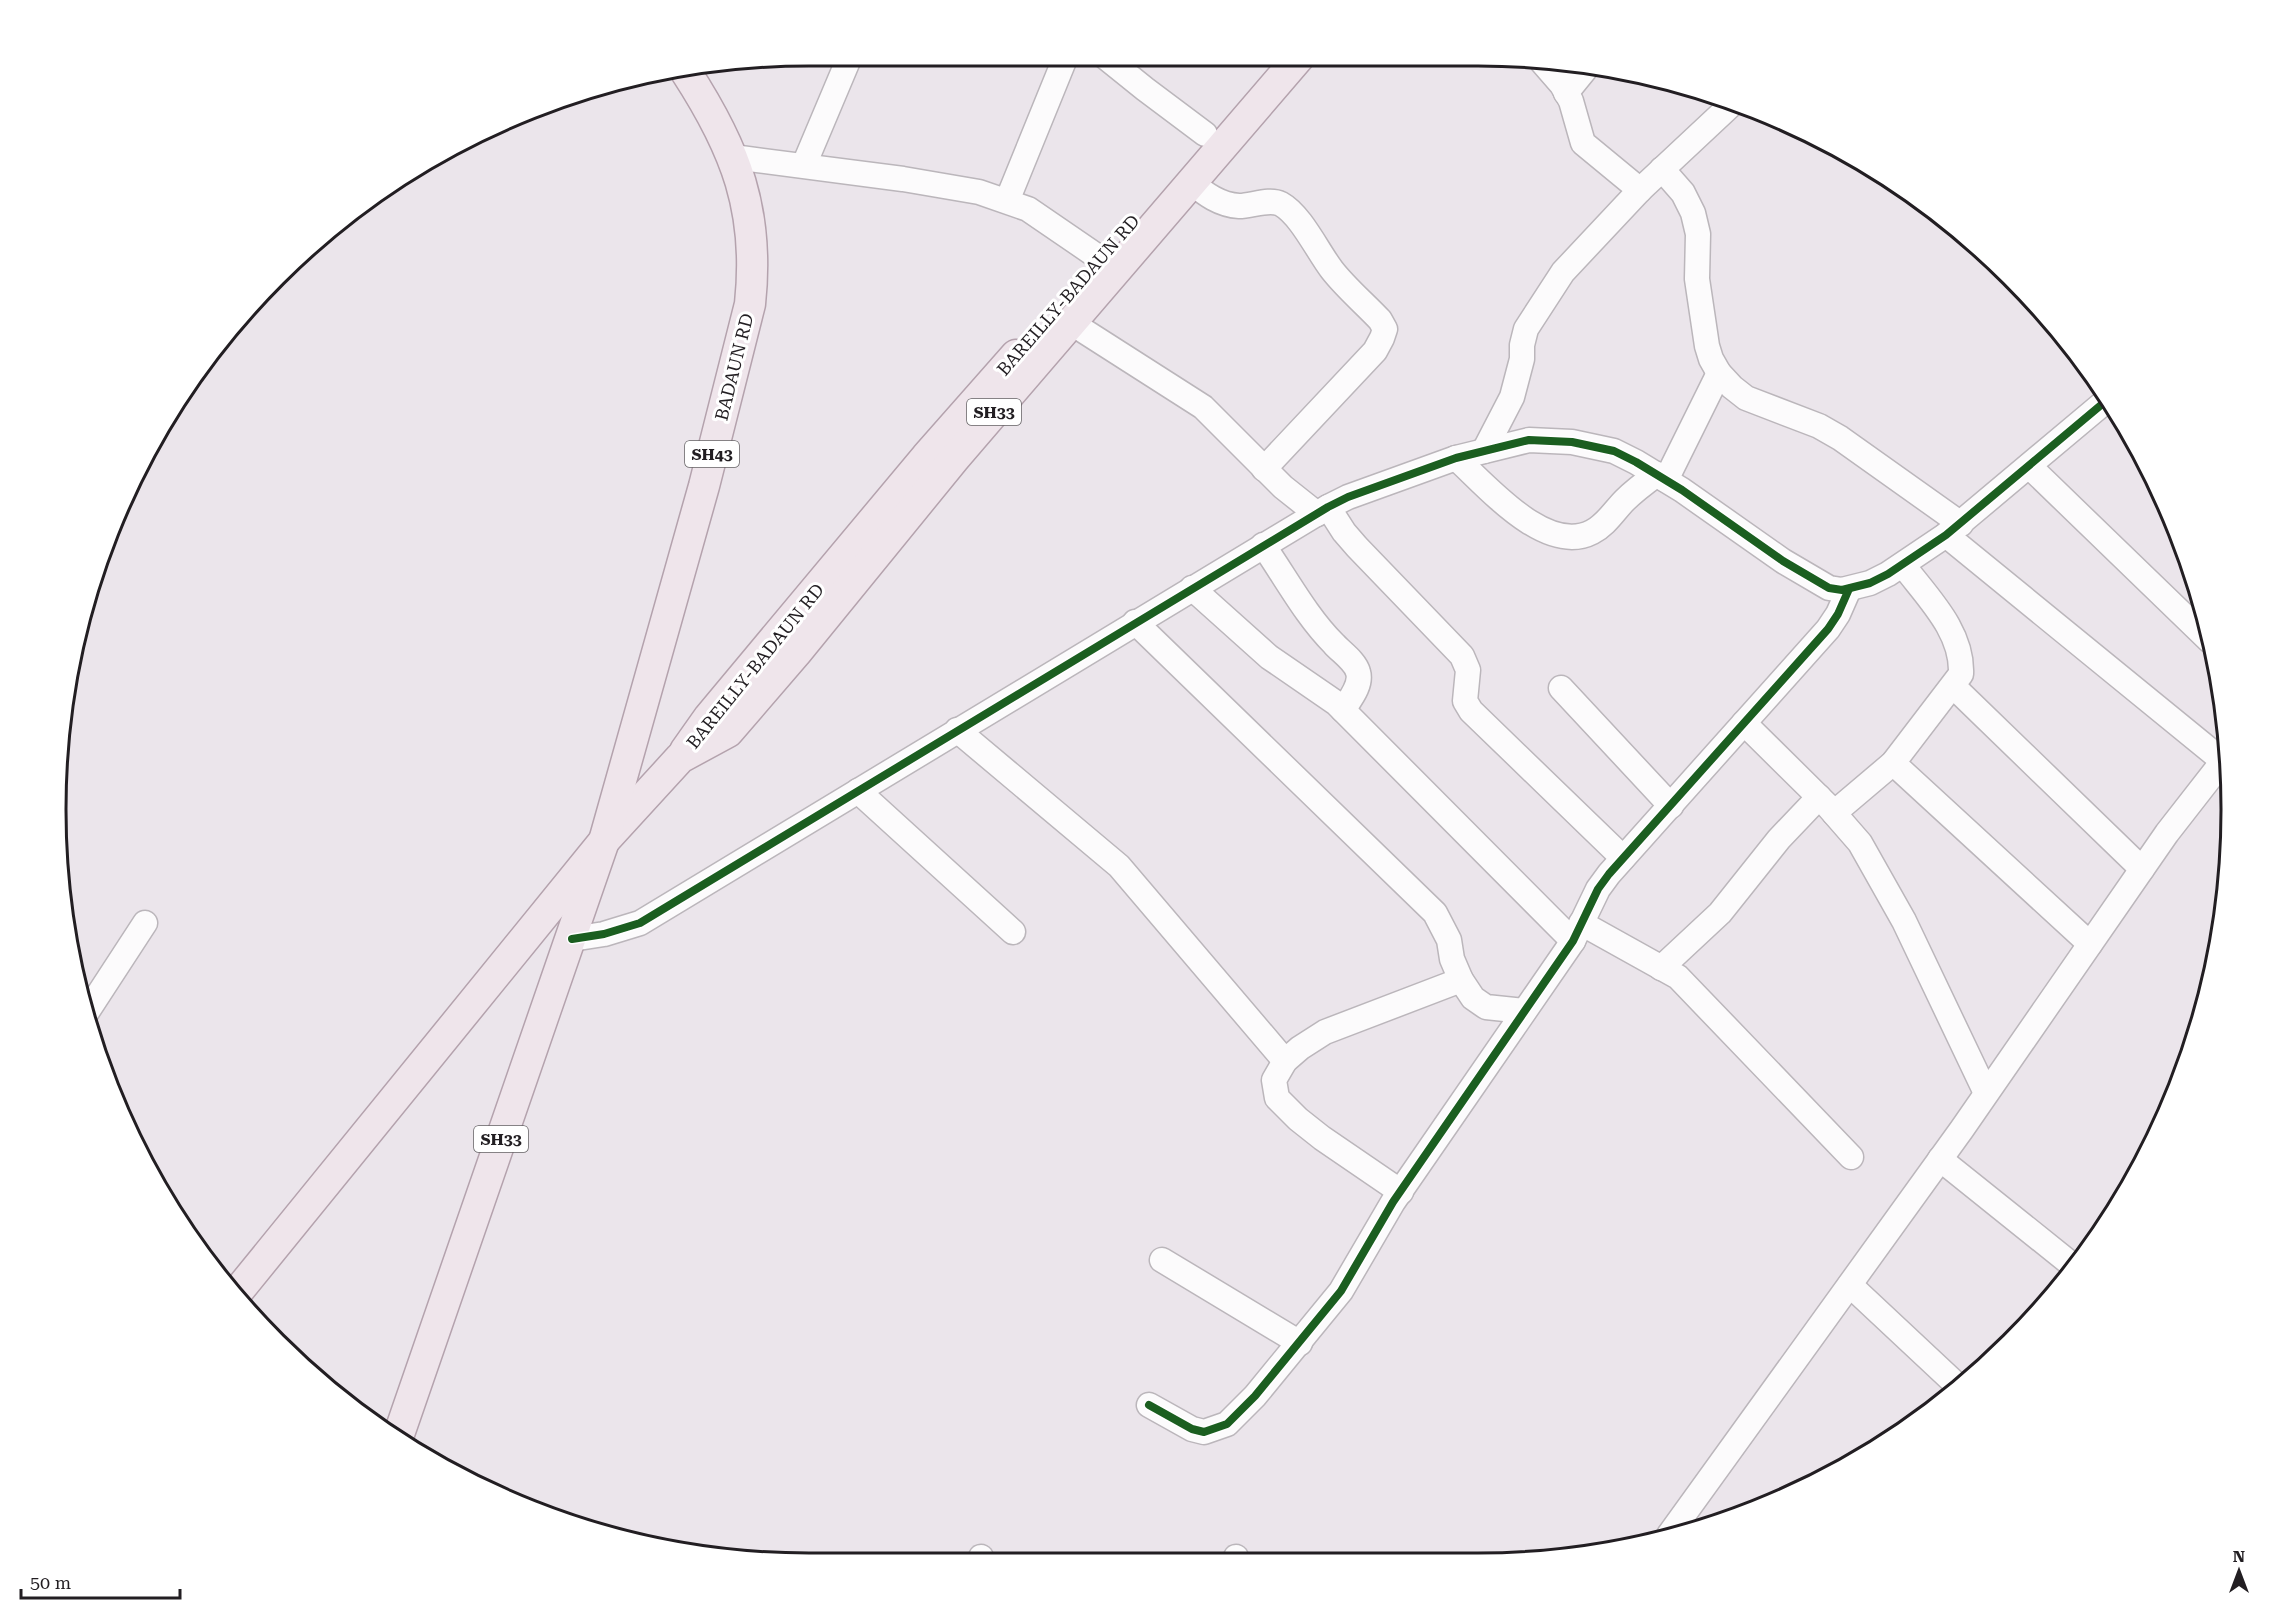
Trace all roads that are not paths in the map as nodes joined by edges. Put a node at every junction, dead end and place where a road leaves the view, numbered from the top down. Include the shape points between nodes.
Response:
1 (846, 66) edge
2 (1062, 66) edge
3 (1116, 66) edge
4 (1267, 66) edge
5 (1291, 66) edge
6 (1548, 70) edge
7 (1582, 73) edge
8 (688, 76) edge
9 (1566, 93) junction
10 (1727, 109) edge
11 (1205, 134) junction
12 (733, 157) junction
13 (804, 165) junction
14 (1662, 169) junction
15 (1191, 182) junction
16 (1640, 190) junction
17 (1007, 201) junction
18 (1101, 259) junction
19 (1070, 322) junction
20 (1719, 373) junction
21 (2101, 405) edge
22 (1484, 451) junction
23 (1456, 458) junction
24 (2029, 466) junction
25 (1264, 469) junction
26 (1661, 477) junction
27 (1322, 510) junction
28 (1953, 530) junction
29 (1263, 546) junction
30 (1903, 565) junction
31 (1192, 588) junction
32 (1849, 589) junction
33 (1135, 622) junction
34 (2199, 632) edge
35 (1953, 686) junction
36 (1561, 688) dead end
37 (1343, 710) junction
38 (1744, 723) junction
39 (957, 730) junction
40 (2218, 753) edge
41 (680, 759) junction
42 (1893, 763) junction
43 (2219, 767) edge
44 (858, 791) junction
45 (1827, 805) junction
46 (1671, 806) junction
47 (604, 841) junction
48 (1623, 858) junction
49 (2142, 869) junction
50 (145, 923) dead end
51 (1013, 932) dead end
52 (1577, 932) junction
53 (572, 939) junction
54 (2090, 944) junction
55 (1661, 968) junction
56 (1461, 980) junction
57 (92, 1005) edge
58 (1524, 1011) junction
59 (1286, 1061) junction
60 (1986, 1093) junction
61 (1851, 1157) dead end
62 (1940, 1159) junction
63 (1401, 1192) junction
64 (1162, 1260) dead end
65 (2068, 1261) edge
66 (1850, 1285) junction
67 (241, 1288) edge
68 (1300, 1343) junction
69 (1952, 1381) edge
70 (1149, 1405) dead end
71 (400, 1431) edge
72 (1675, 1526) edge

1 - 13 street
2 - 17 street
3 - 11 street
4 - 11 main road, BAREILLY-BADAUN RD / SH33
5 - 15 main road, SH33
6 - 9 street
7 - 9 street
8 - 12 main road, BADAUN RD / SH43
9 - 16 street via 1583,143
10 - 14 street
11 - 18 main road, BAREILLY-BADAUN RD / SH33
12 - 13 street
12 - 47 main road, BADAUN RD / SH43 via 750,220 750,304 704,486
13 - 17 street via 979,192
14 - 16 street
14 - 20 street via 1683,193 1693,213 1707,346
15 - 19 main road, SH33
15 - 25 street via 1218,202 1239,206 1280,204 1303,228 1333,272 1385,329 1375,351 1358,371
16 - 22 street via 1563,272 1532,318 1526,329 1512,396
17 - 18 street via 1043,218
18 - 41 main road, BAREILLY-BADAUN RD / SH33 via 926,457 709,717
19 - 25 street via 1203,407
19 - 41 main road, SH33 via 728,732
20 - 26 street
20 - 28 street via 1746,398 1840,438
21 - 24 street
22 - 23 street
22 - 26 street via 1529,440 1572,442 1614,451
23 - 26 street via 1525,520 1556,536 1582,536 1602,525 1631,494
23 - 27 street
24 - 28 street
24 - 34 street
25 - 27 street
26 - 32 street via 1792,566 1829,588
27 - 29 street
27 - 48 street via 1462,656 1467,670 1465,701 1471,711
28 - 30 street
28 - 40 street
29 - 31 street
29 - 37 street via 1322,630 1359,673 1359,684
30 - 32 street via 1870,583
30 - 35 street via 1959,647 1961,674
31 - 33 street
31 - 37 street via 1269,657
32 - 38 street via 1828,629
33 - 39 street
33 - 56 street via 1435,913 1449,940
35 - 42 street
35 - 49 street
36 - 46 street
37 - 52 street
38 - 45 street
38 - 46 street
39 - 44 street
39 - 59 street via 1119,866
41 - 47 main road, SH33
42 - 45 street
42 - 54 street
43 - 49 street
44 - 51 street
44 - 53 street via 640,923
45 - 55 street via 1779,839 1720,913
45 - 60 street via 1860,843 1905,921
46 - 48 street
47 - 53 main road, SH33
47 - 67 main road, SH33
48 - 52 street via 1598,889
49 - 54 street
50 - 57 street
52 - 55 street
52 - 58 street
53 - 71 main road, SH33
54 - 60 street
55 - 61 street via 1689,987
56 - 58 street via 1473,998 1486,1006
56 - 59 street via 1325,1032
58 - 63 street
59 - 63 street via 1274,1080 1277,1098 1322,1138
60 - 62 street
62 - 65 street
62 - 66 street
63 - 68 street via 1341,1291
64 - 68 street
66 - 69 street
66 - 72 street
68 - 70 street via 1255,1396 1227,1424 1214,1430 1192,1429

